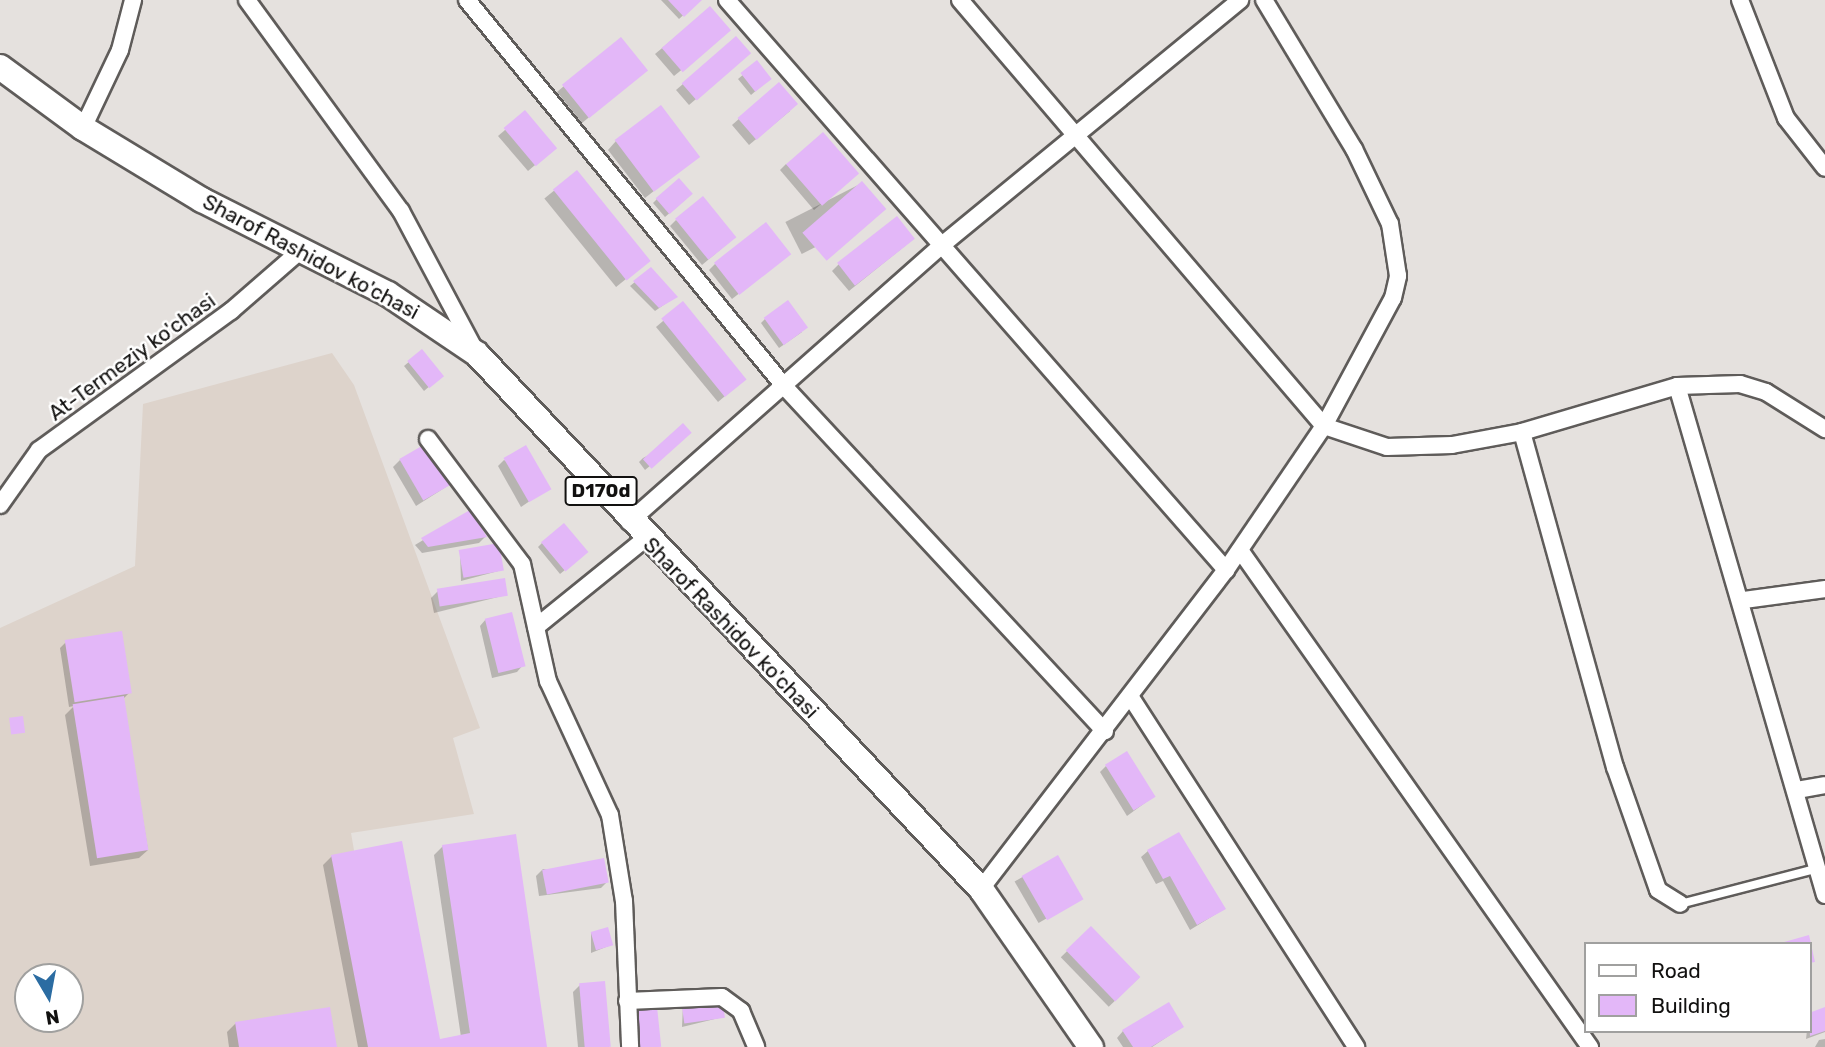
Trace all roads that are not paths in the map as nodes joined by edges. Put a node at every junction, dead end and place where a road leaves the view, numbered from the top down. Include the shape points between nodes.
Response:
1 (133, 0) edge
2 (247, 0) edge
3 (467, 0) edge
4 (727, 0) edge
5 (960, 0) edge
6 (1241, 0) edge
7 (1264, 0) edge
8 (1740, 0) edge
9 (0, 67) edge
10 (83, 128) junction
11 (1077, 134) junction
12 (1825, 168) edge
13 (942, 245) junction
14 (300, 251) junction
15 (477, 354) junction
16 (783, 385) junction
17 (1677, 386) junction
18 (1324, 426) junction
19 (1825, 429) edge
20 (1522, 432) junction
21 (428, 439) dead end
22 (0, 505) edge
23 (637, 530) junction
24 (1240, 550) junction
25 (1226, 570) junction
26 (1825, 589) edge
27 (1744, 600) junction
28 (536, 626) junction
29 (1132, 699) junction
30 (1105, 732) junction
31 (1825, 785) edge
32 (1797, 790) junction
33 (1819, 868) junction
34 (981, 889) junction
35 (1825, 895) edge
36 (1680, 904) joint
37 (627, 1001) junction
38 (630, 1047) edge
39 (756, 1047) edge
40 (1091, 1047) edge
41 (1356, 1047) edge
42 (1590, 1047) edge

1 - 10 street via 120,50
2 - 15 street via 401,211
3 - 16 street
4 - 13 street
5 - 11 street
6 - 11 street
7 - 18 street via 1354,149 1396,250 1393,298
8 - 12 street via 1787,118
9 - 10 main road, Sharof Rashidov ko'chasi / D170d
10 - 14 main road, Sharof Rashidov ko'chasi / D170d
11 - 13 street
11 - 18 street
13 - 16 street
13 - 25 street
14 - 15 main road, Sharof Rashidov ko'chasi / D170d via 398,299
14 - 22 street, At-Termeziy ko'chasi via 231,311 39,450
15 - 23 main road, Sharof Rashidov ko'chasi / D170d
16 - 23 street
16 - 30 street
17 - 19 street via 1740,384 1766,391
17 - 20 street
17 - 27 street
18 - 20 street via 1413,449
18 - 24 street
20 - 36 street via 1615,767 1658,890
21 - 28 street via 510,541 522,564
23 - 28 street
23 - 34 main road, Sharof Rashidov ko'chasi / D170d
24 - 25 street
24 - 42 street
25 - 29 street
26 - 27 street
27 - 32 street
28 - 37 street via 548,681 610,815 624,901
29 - 30 street
29 - 41 street
30 - 34 street
31 - 32 street
32 - 33 street
33 - 35 street
33 - 36 lane
34 - 40 main road, Sharof Rashidov ko'chasi / D170d
37 - 38 street
37 - 39 street via 722,997 741,1011

